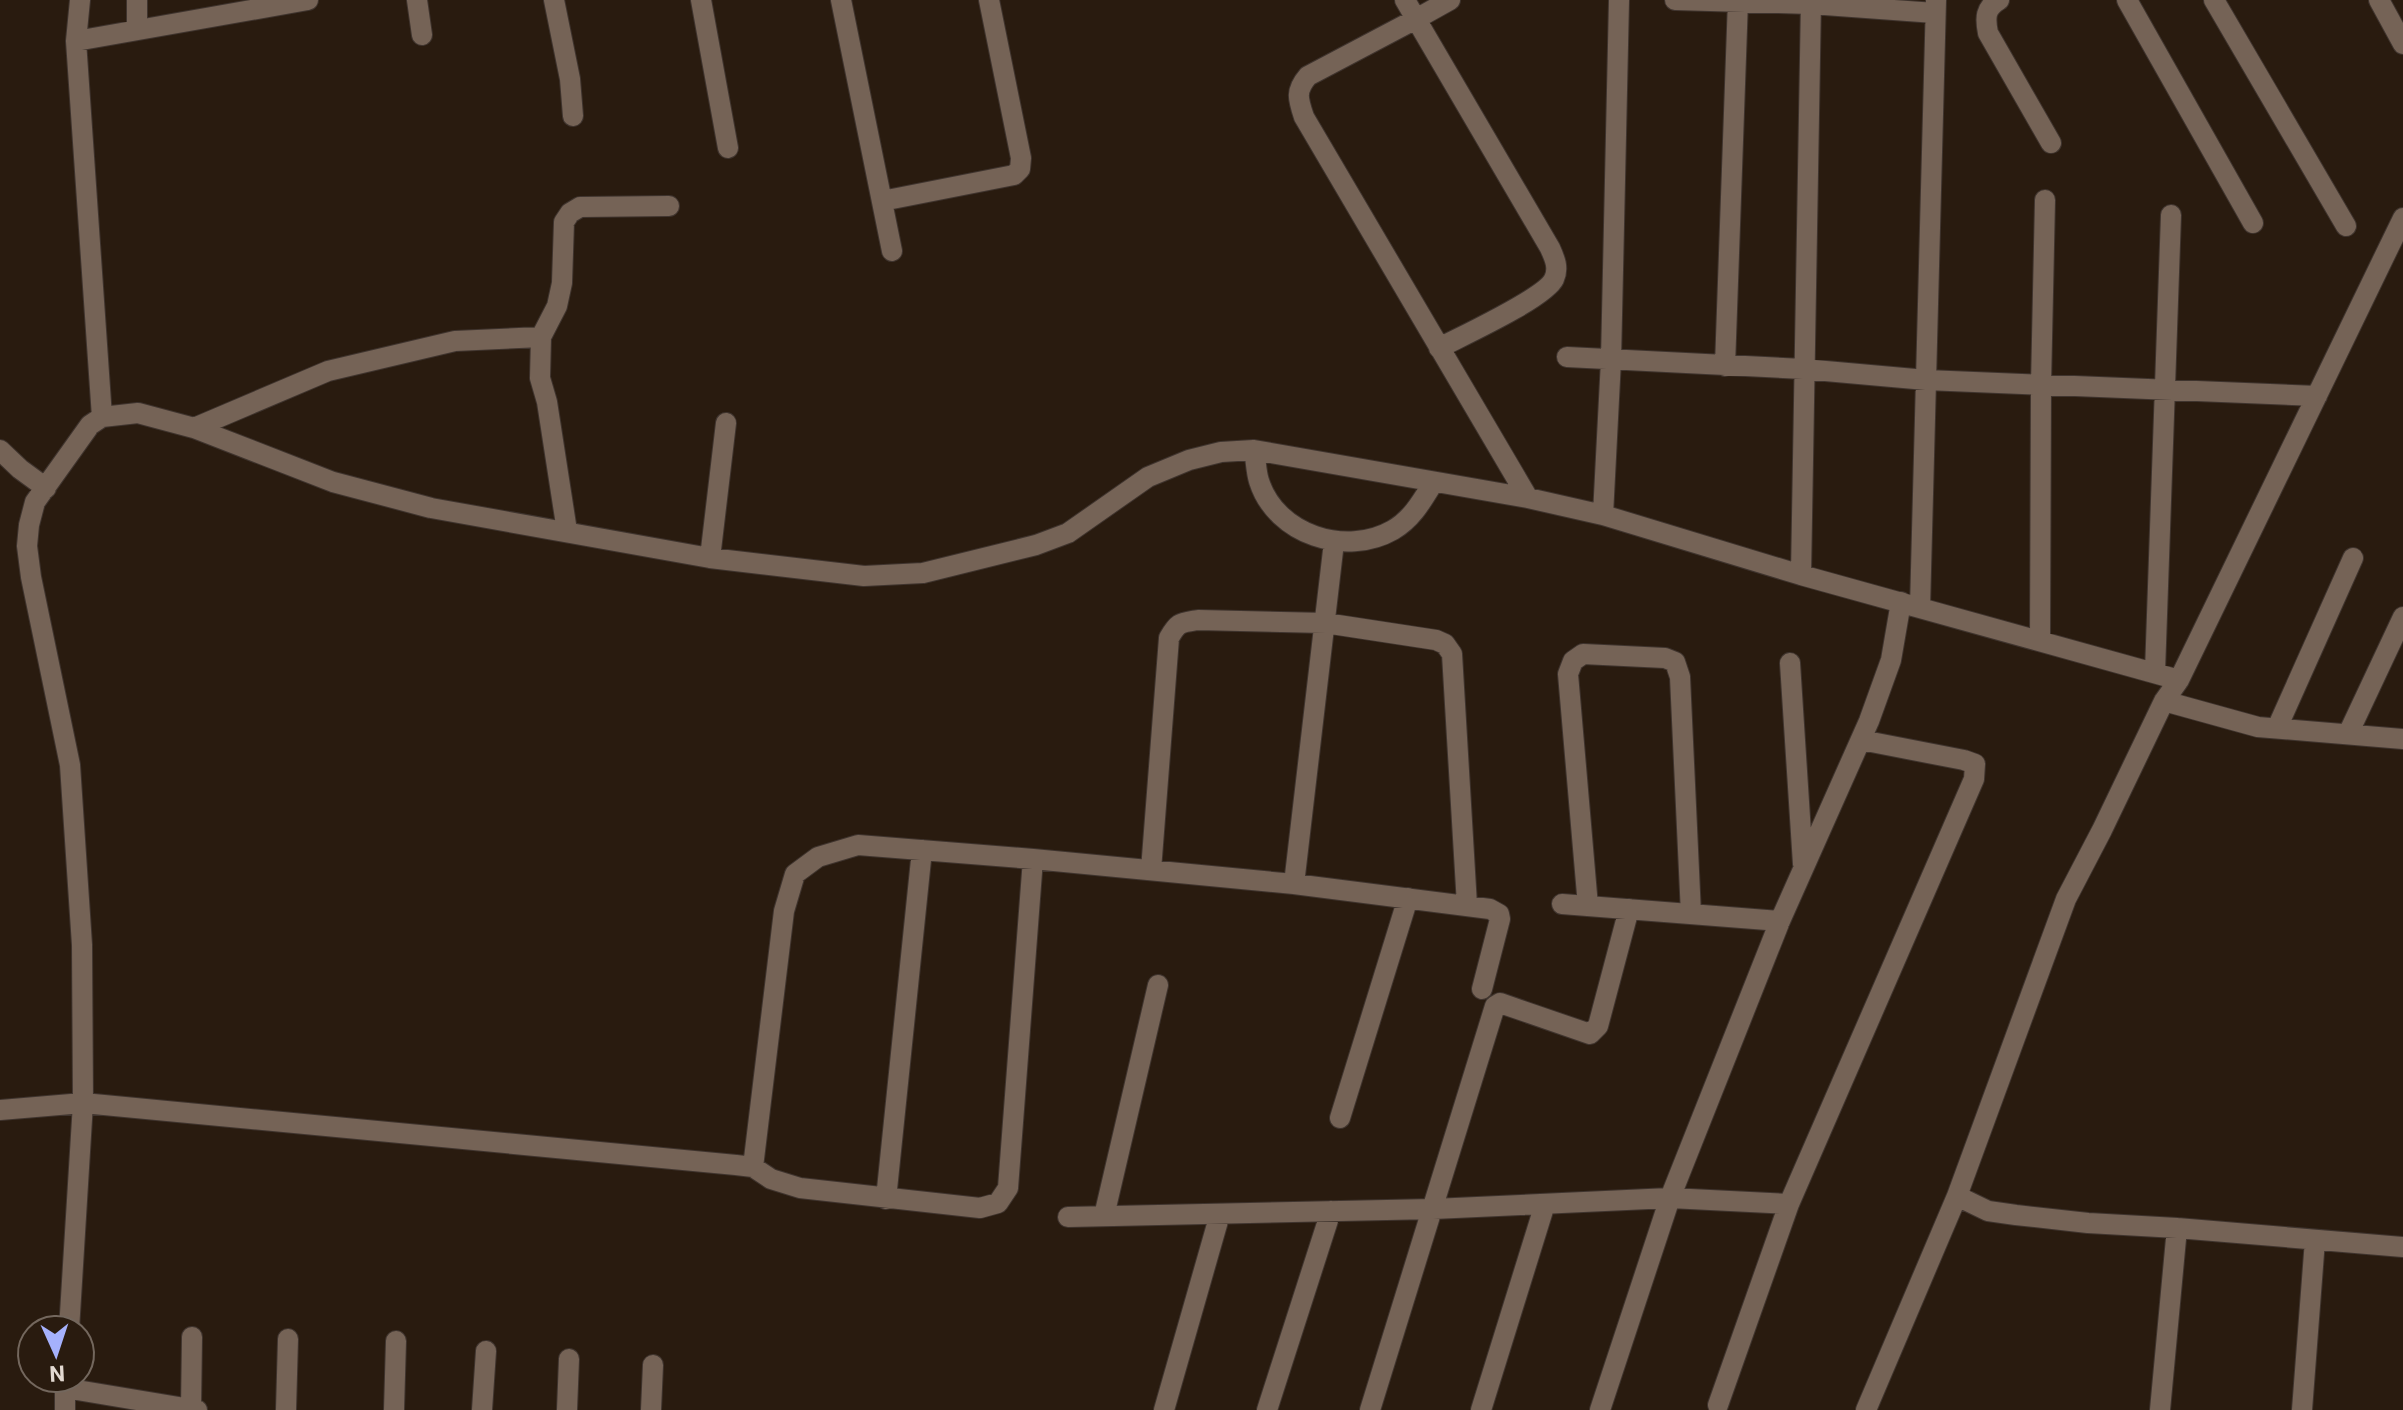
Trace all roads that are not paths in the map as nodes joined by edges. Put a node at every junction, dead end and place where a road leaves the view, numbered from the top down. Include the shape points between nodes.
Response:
1 (80, 0) edge
2 (137, 0) edge
3 (308, 0) edge
4 (417, 0) edge
5 (554, 0) edge
6 (701, 0) edge
7 (841, 0) edge
8 (989, 0) edge
9 (1405, 0) edge
10 (1450, 0) edge
11 (1619, 0) edge
12 (1675, 0) edge
13 (1999, 0) edge
14 (2127, 0) edge
15 (2214, 0) edge
16 (2379, 0) edge
17 (1738, 2) edge
18 (1811, 2) edge
19 (275, 3) edge
20 (1936, 7) edge
21 (1416, 19) junction
22 (137, 30) junction
23 (422, 35) dead end
24 (76, 41) junction
25 (2403, 44) edge
26 (573, 116) dead end
27 (2051, 143) dead end
28 (728, 148) dead end
29 (2045, 200) dead end
30 (882, 201) junction
31 (669, 206) dead end
32 (2171, 215) dead end
33 (2403, 218) edge
34 (2253, 223) dead end
35 (2346, 226) dead end
36 (892, 251) dead end
37 (541, 337) junction
38 (1439, 348) junction
39 (1567, 357) dead end
40 (1611, 360) junction
41 (1725, 366) junction
42 (1803, 369) junction
43 (1926, 380) junction
44 (2041, 385) junction
45 (2164, 390) junction
46 (2317, 396) junction
47 (102, 417) junction
48 (726, 423) dead end
49 (194, 428) junction
50 (0, 450) edge
51 (1254, 450) junction
52 (1433, 483) junction
53 (46, 488) junction
54 (1528, 498) junction
55 (1603, 515) junction
56 (567, 531) junction
57 (1334, 542) junction
58 (710, 558) junction
59 (2353, 558) dead end
60 (1801, 575) junction
61 (1911, 605) junction
62 (2403, 617) edge
63 (1325, 623) junction
64 (2040, 640) junction
65 (1790, 663) dead end
66 (2155, 672) junction
67 (2179, 680) junction
68 (2164, 701) junction
69 (2277, 728) junction
70 (2348, 734) junction
71 (2403, 739) edge
72 (1861, 740) junction
73 (922, 850) junction
74 (1033, 859) junction
75 (1803, 868) junction
76 (1151, 870) junction
77 (1294, 884) junction
78 (1408, 898) junction
79 (1562, 904) dead end
80 (1467, 905) junction
81 (1588, 906) junction
82 (1629, 909) junction
83 (1691, 914) junction
84 (1780, 921) junction
85 (1158, 985) dead end
86 (1482, 989) dead end
87 (83, 1103) junction
88 (0, 1110) edge
89 (1340, 1118) dead end
90 (745, 1166) junction
91 (1957, 1196) junction
92 (1670, 1198) junction
93 (886, 1199) junction
94 (1545, 1204) junction
95 (1789, 1204) junction
96 (1433, 1209) junction
97 (1331, 1211) junction
98 (1220, 1214) junction
99 (1104, 1216) junction
100 (1068, 1217) dead end
101 (2177, 1228) junction
102 (2315, 1240) junction
103 (2403, 1247) edge
104 (70, 1314) edge
105 (192, 1337) dead end
106 (288, 1339) dead end
107 (396, 1341) dead end
108 (486, 1351) dead end
109 (569, 1359) dead end
110 (653, 1365) dead end
111 (96, 1389) edge
112 (1718, 1405) dead end
113 (194, 1410) edge
114 (286, 1410) edge
115 (394, 1410) edge
116 (482, 1410) edge
117 (567, 1410) edge
118 (651, 1410) edge
119 (1164, 1410) edge
120 (1267, 1410) edge
121 (1370, 1410) edge
122 (1481, 1410) edge
123 (1600, 1410) edge
124 (1866, 1410) edge
125 (2160, 1410) edge
126 (2302, 1410) edge

1 - 24 street
2 - 22 street
3 - 19 street
4 - 23 street
5 - 26 street
6 - 28 street
7 - 30 street
8 - 30 street via 1020,169 1014,175
9 - 21 street
10 - 21 street
11 - 40 street
12 - 17 street
13 - 27 street via 1986,15 1988,33
14 - 34 street
15 - 35 street
16 - 25 street
17 - 18 street
17 - 41 street
18 - 20 street
18 - 42 street
19 - 22 street
20 - 43 street
21 - 38 street via 1557,264 1553,281 1532,299
21 - 38 street via 1308,76 1300,86 1299,102
22 - 24 street
24 - 47 street
29 - 44 street
30 - 36 street
31 - 37 street via 580,207 570,213 564,222 557,306
32 - 45 street
33 - 46 street
37 - 49 street via 455,341 328,371
37 - 56 street via 540,378
38 - 54 street
39 - 40 street
40 - 41 street
40 - 55 street
41 - 42 street
42 - 43 street
42 - 60 street
43 - 44 street
43 - 61 street
44 - 45 street
44 - 64 street
45 - 46 street
45 - 66 street
46 - 67 street
47 - 49 street via 138,413
47 - 53 street via 90,425
48 - 58 street
49 - 56 street via 333,482 431,508
50 - 53 street
51 - 52 street
51 - 57 street via 1260,483 1277,511 1302,532
51 - 58 street via 1189,460 1148,477 1068,533 923,573 864,576
52 - 54 street
52 - 57 street via 1417,509 1394,530 1365,541
53 - 87 street via 35,502 27,546 70,765 82,945
54 - 55 street
55 - 60 street
56 - 58 street
57 - 63 street
59 - 69 street
60 - 61 street
61 - 64 street
61 - 72 street
62 - 70 street
63 - 76 street via 1198,620 1177,626 1169,638
63 - 77 street
63 - 80 street via 1436,640 1452,654
64 - 66 street
65 - 75 street
66 - 67 street
67 - 68 street
68 - 69 street
68 - 91 street via 2066,899
69 - 70 street
70 - 71 street
72 - 75 street
72 - 95 street via 1964,760 1975,764 1974,779
73 - 74 street
73 - 90 street via 858,845 818,857 795,874 784,911
73 - 93 street
74 - 76 street
74 - 93 street via 1008,1188 998,1203 980,1208
75 - 84 street
76 - 77 street
77 - 78 street
78 - 80 street
78 - 89 street
79 - 81 street
80 - 86 street via 1495,910 1500,919
81 - 82 street
81 - 83 street via 1568,674 1583,654 1665,658 1675,662 1680,677
82 - 83 street
82 - 96 street via 1598,1026 1590,1034 1500,1003 1495,1006
83 - 84 street
84 - 92 street
85 - 99 street
87 - 88 street
87 - 90 street
87 - 104 street
90 - 93 street via 800,1188
91 - 101 street via 1988,1211
91 - 124 street
92 - 94 street
92 - 95 street
92 - 123 street
94 - 96 street
94 - 122 street
95 - 112 street
96 - 97 street
96 - 121 street
97 - 98 street
97 - 120 street
98 - 99 street
98 - 119 street
99 - 100 street
101 - 102 street
101 - 125 street
102 - 103 street
102 - 126 street
105 - 113 street
106 - 114 street
107 - 115 street
108 - 116 street
109 - 117 street
110 - 118 street
111 - 113 street

